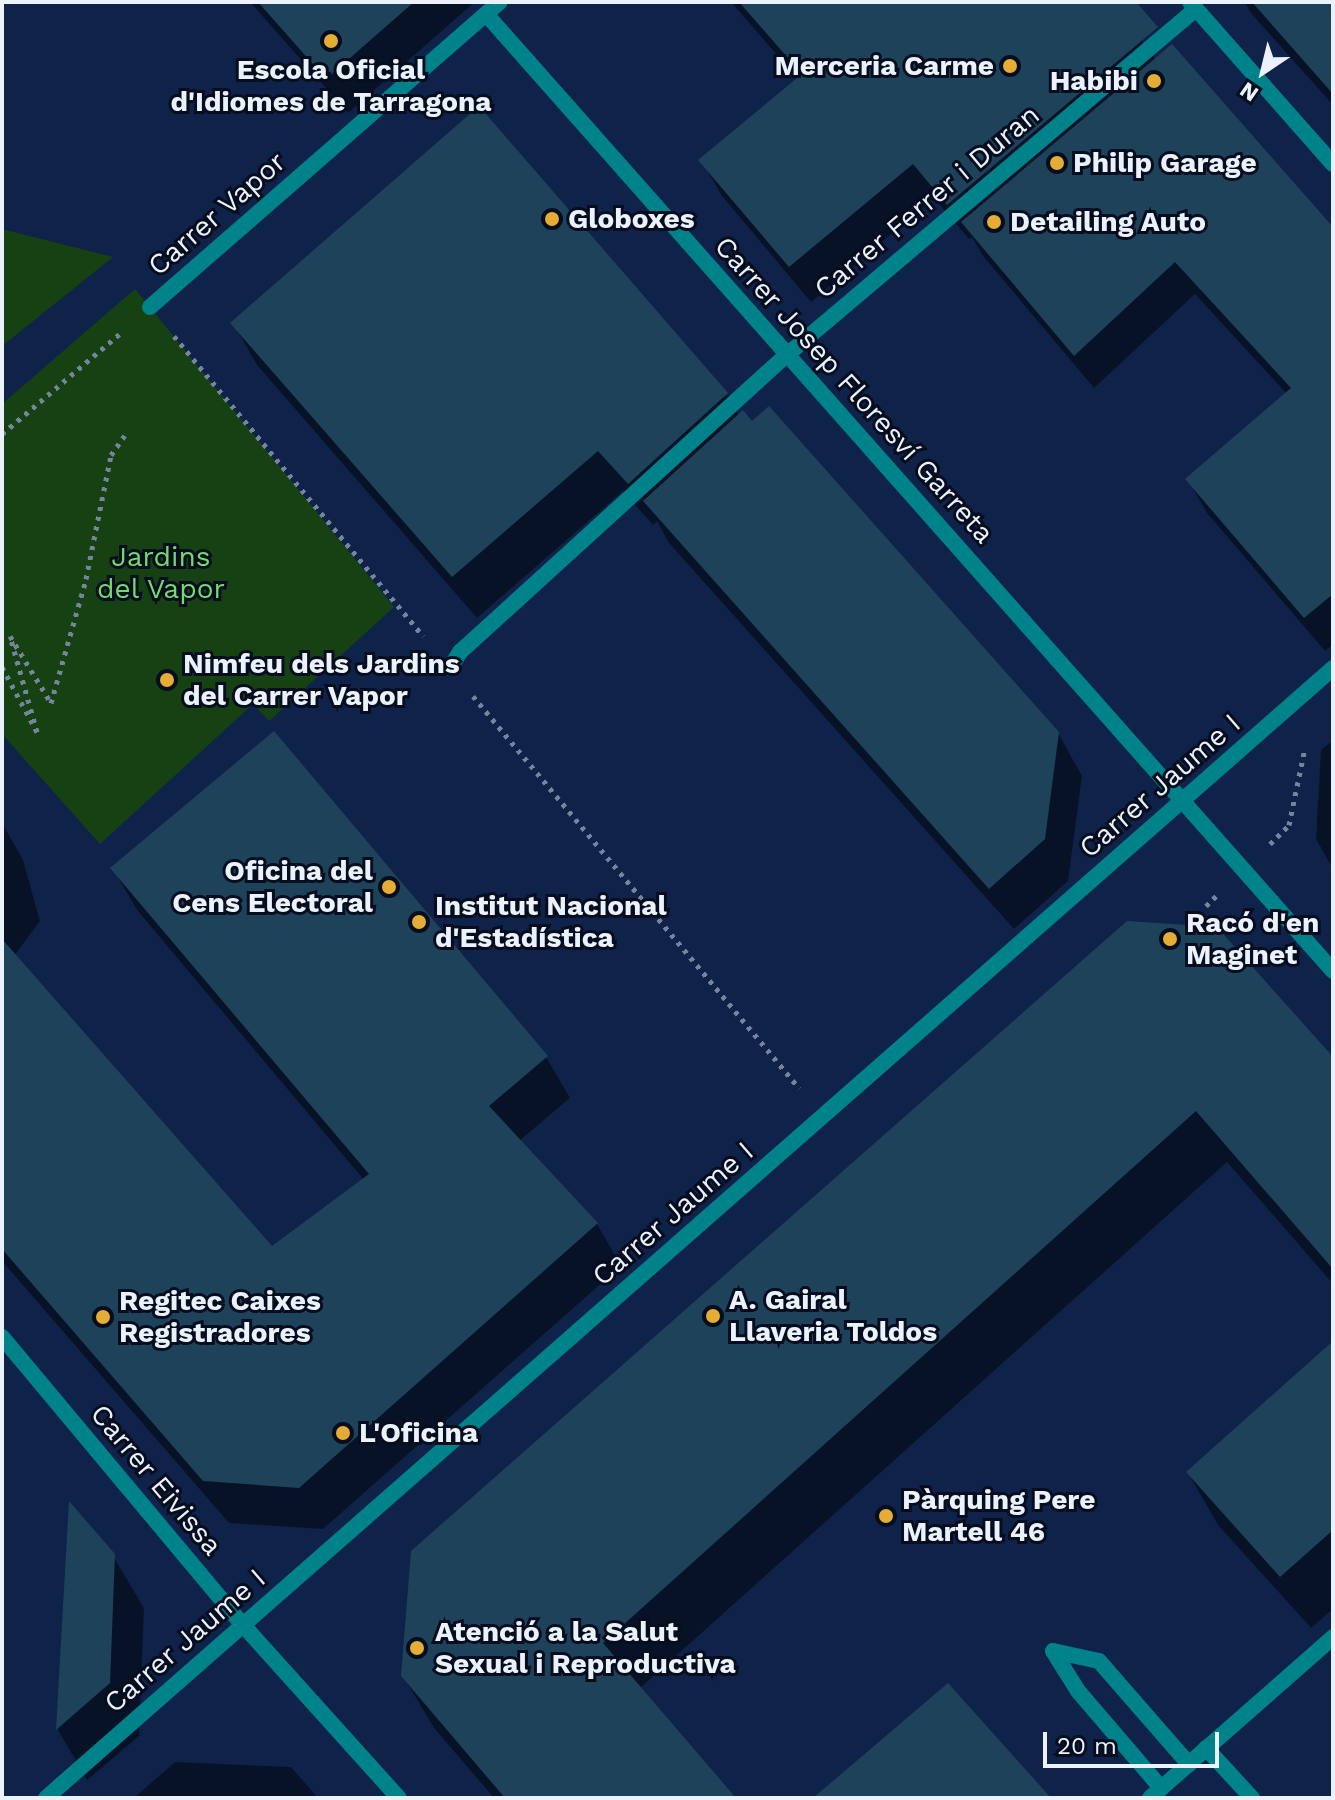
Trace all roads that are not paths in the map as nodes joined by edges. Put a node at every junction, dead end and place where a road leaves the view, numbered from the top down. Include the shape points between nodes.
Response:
1 (500, 2) edge
2 (1193, 5) edge
3 (486, 14) junction
4 (1333, 164) edge
5 (150, 307) road end
6 (788, 354) junction
7 (450, 668) road end
8 (1333, 668) edge
9 (1182, 801) junction
10 (1333, 971) edge
11 (2, 1337) edge
12 (243, 1625) junction
13 (1333, 1637) edge
14 (1206, 1748) junction
15 (1189, 1764) junction
16 (1155, 1793) edge
17 (46, 1798) edge
18 (399, 1798) edge
19 (1252, 1798) edge

1 - 3 street, Carrer Vapor
2 - 4 street
2 - 6 street, Carrer Ferrer i Duran
3 - 5 street, Carrer Vapor
3 - 6 street, Carrer Josep Floresví Garreta
6 - 7 street, Carrer Ferrer i Duran via 460,652
6 - 9 street, Carrer Josep Floresví Garreta
8 - 9 street, Carrer Jaume I
9 - 10 street, Carrer Josep Floresví Garreta
9 - 12 street, Carrer Jaume I
11 - 12 street, Carrer Eivissa
12 - 17 street, Carrer Jaume I
12 - 18 street, Carrer Eivissa
13 - 14 street
14 - 15 street
14 - 19 street
15 - 16 street
15 - 16 street via 1099,1661 1053,1651

